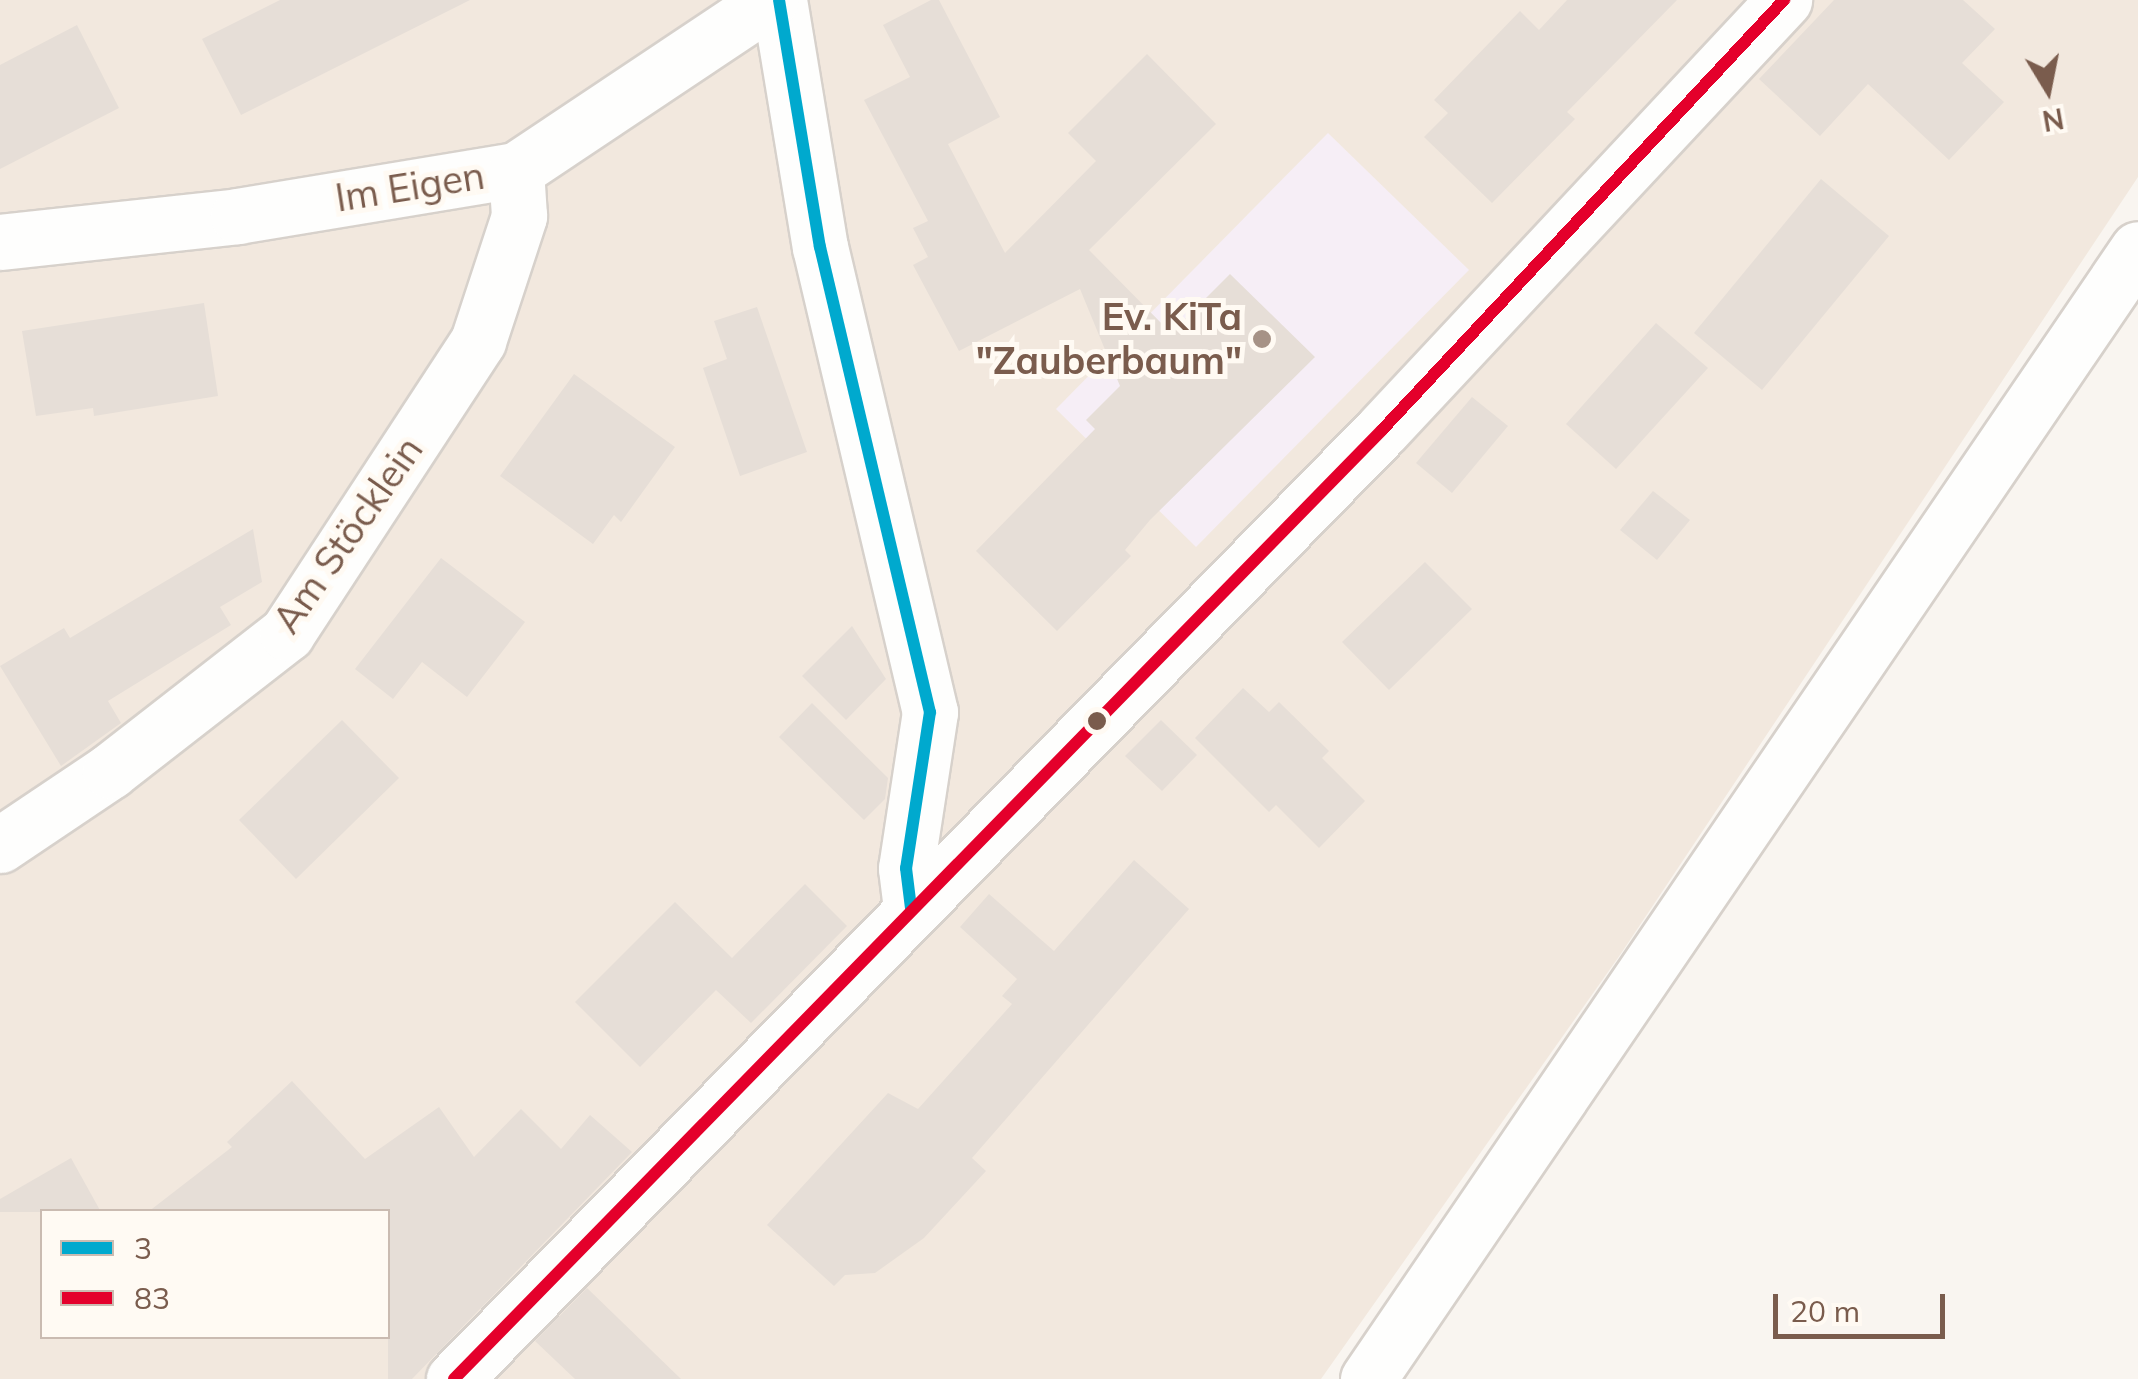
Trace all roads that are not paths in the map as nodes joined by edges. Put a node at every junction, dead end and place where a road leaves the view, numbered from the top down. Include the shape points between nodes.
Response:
1 (775, 0) edge
2 (1784, 0) edge
3 (516, 170) junction
4 (0, 242) edge
5 (2138, 249) edge
6 (0, 845) edge
7 (911, 908) junction
8 (454, 1379) edge
9 (1368, 1379) edge

1 - 3 street, Im Eigen
1 - 7 street via 820,246 930,712 906,868
2 - 7 street via 1382,430
3 - 4 street, Im Eigen via 238,216
3 - 6 street, Am Stöcklein via 519,216 478,341 287,633 110,772
5 - 9 street
7 - 8 street

